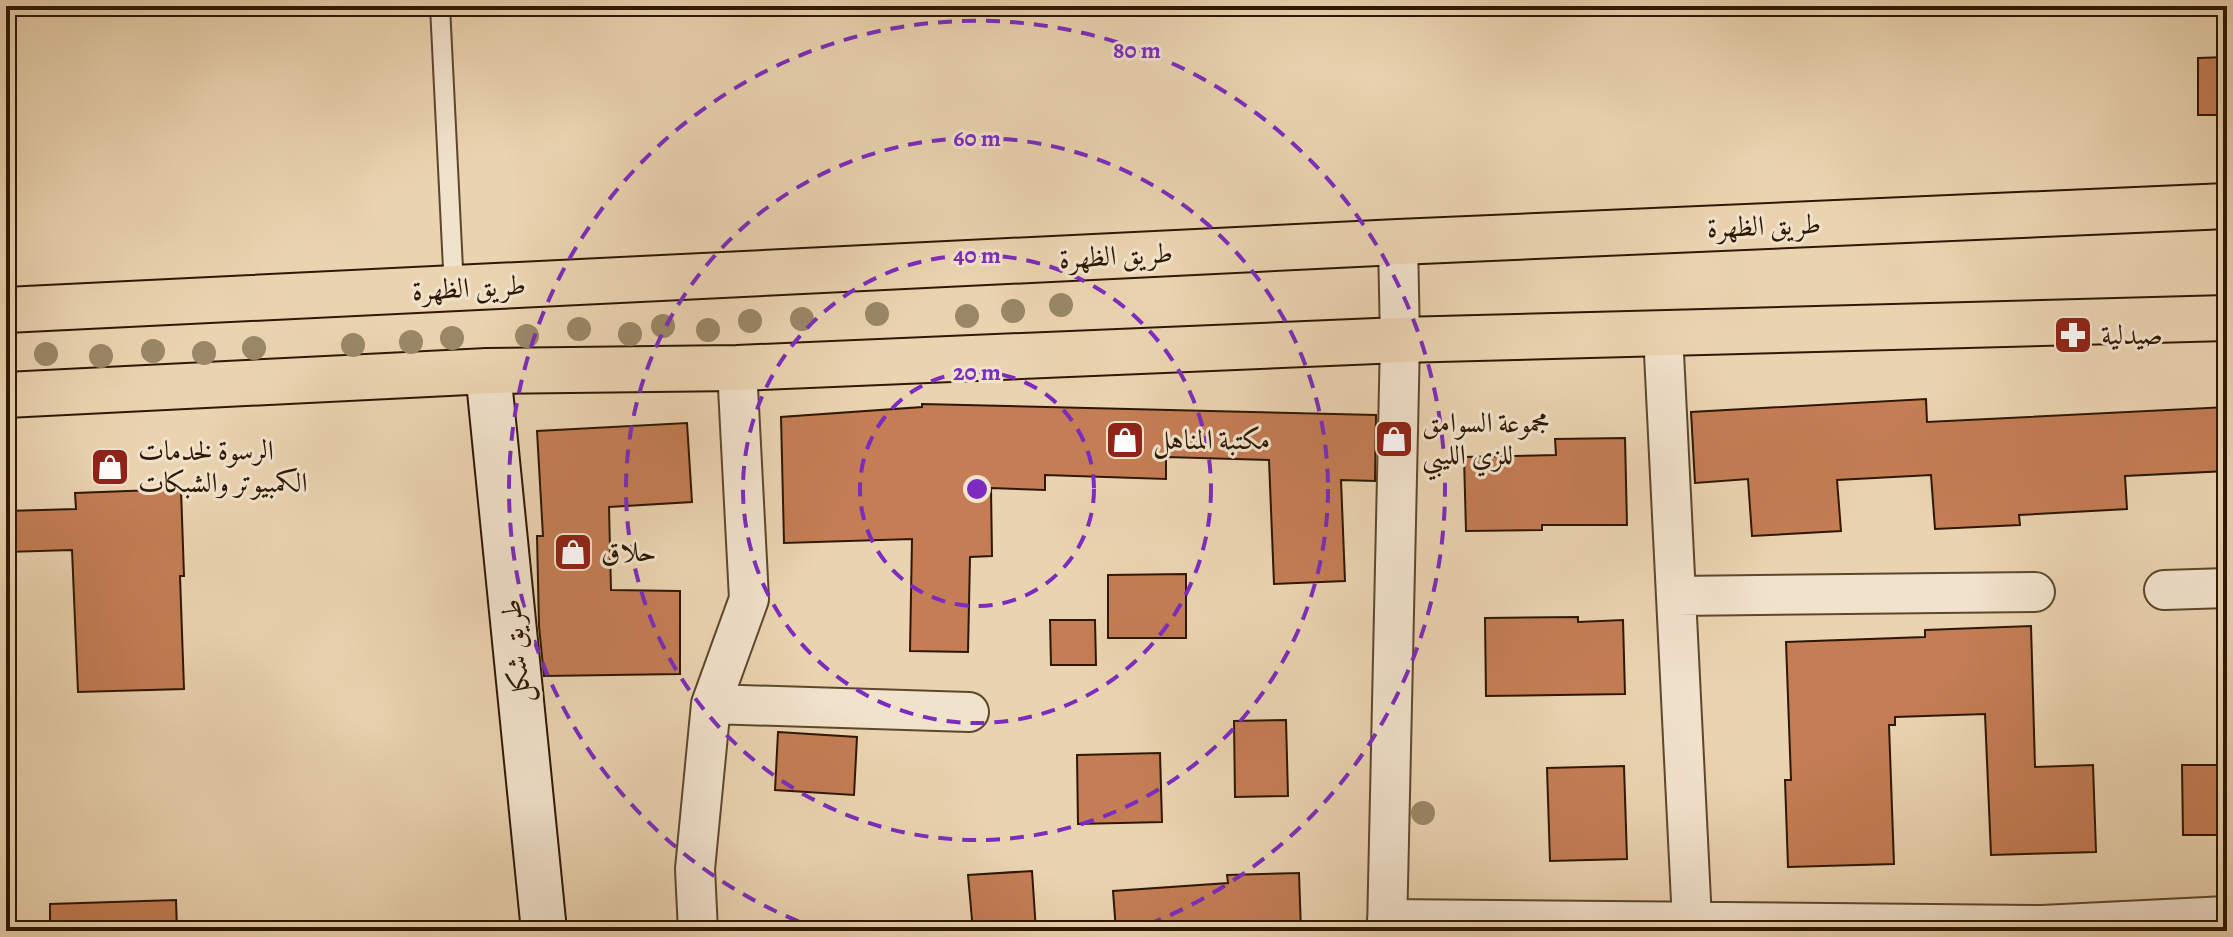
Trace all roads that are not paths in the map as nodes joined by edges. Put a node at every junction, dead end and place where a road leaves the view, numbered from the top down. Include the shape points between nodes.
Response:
1 (440, 6) edge
2 (2227, 206) edge
3 (1398, 242) junction
4 (454, 289) junction
5 (6, 310) edge
6 (2227, 318) edge
7 (1663, 333) junction
8 (1400, 340) junction
9 (737, 368) junction
10 (488, 371) junction
11 (6, 395) edge
12 (2227, 588) edge
13 (2164, 590) dead end
14 (2035, 592) dead end
15 (1676, 596) junction
16 (711, 704) junction
17 (969, 712) dead end
18 (2227, 916) edge
19 (1692, 921) junction
20 (1387, 925) edge
21 (2043, 928) edge
22 (544, 931) edge
23 (698, 931) edge

1 - 4 lane
2 - 3 main road, طريق الظهرة
3 - 4 main road, طريق الظهرة
3 - 8 street
4 - 5 main road, طريق الظهرة
6 - 7 main road
7 - 8 main road
7 - 15 street
8 - 9 main road
8 - 20 street
9 - 10 main road
9 - 16 street via 749,599
10 - 11 main road
10 - 22 main road, طريق شكل
12 - 13 street
14 - 15 street
15 - 19 street
16 - 17 street
16 - 23 street via 695,869
18 - 21 street
19 - 20 street
19 - 21 street

